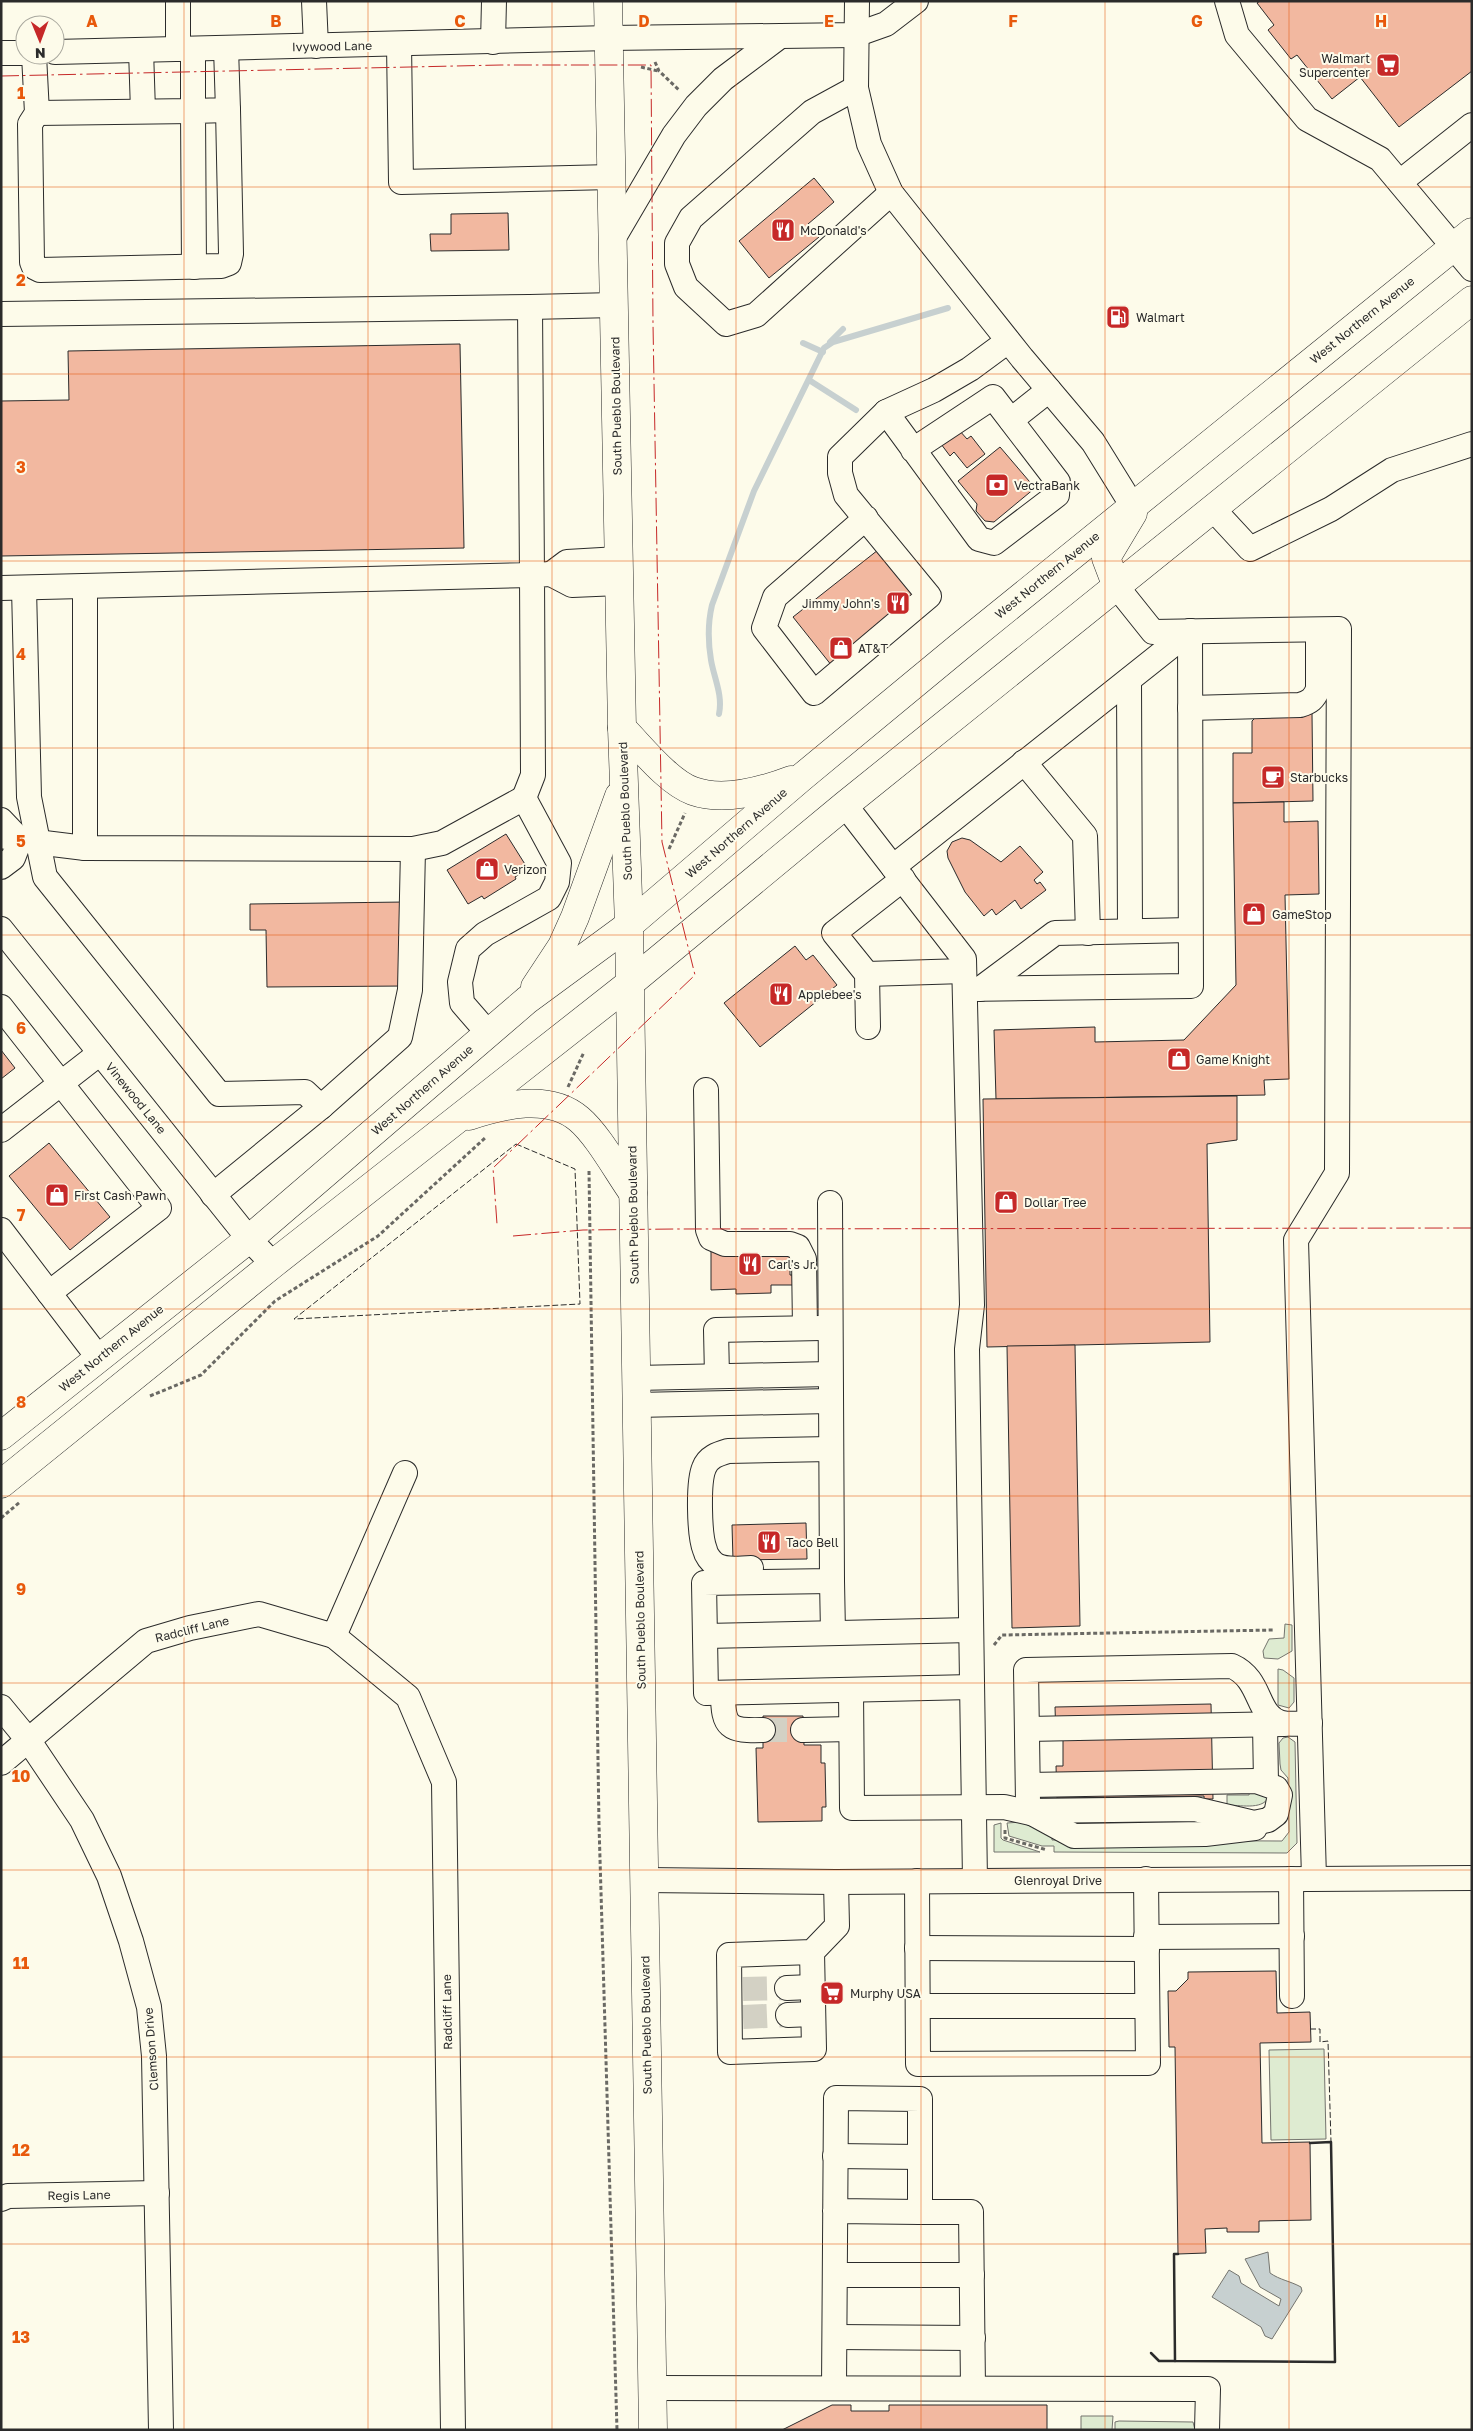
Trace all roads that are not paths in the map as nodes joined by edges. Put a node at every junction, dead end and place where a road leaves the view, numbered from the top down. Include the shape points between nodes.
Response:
1 (178, 1) edge
2 (314, 1) edge
3 (494, 1) edge
4 (608, 1) edge
5 (857, 1) edge
6 (916, 1) edge
7 (1227, 1) edge
8 (856, 35) junction
9 (780, 37) junction
10 (609, 38) junction
11 (493, 42) junction
12 (399, 44) junction
13 (316, 46) junction
14 (226, 48) junction
15 (185, 49) junction
16 (140, 50) junction
17 (15, 52) edge
18 (65, 52) edge
19 (1, 53) edge
20 (35, 65) edge
21 (856, 88) junction
22 (193, 110) junction
23 (228, 110) junction
24 (143, 111) junction
25 (37, 113) junction
26 (1472, 125) edge
27 (611, 177) junction
28 (1400, 182) junction
29 (891, 193) junction
30 (613, 239) junction
31 (1462, 240) edge
32 (194, 267) junction
33 (1472, 269) edge
34 (1472, 300) edge
35 (614, 305) junction
36 (530, 307) junction
37 (1, 314) edge
38 (1008, 341) junction
39 (1049, 390) junction
40 (886, 412) junction
41 (1011, 420) junction
42 (1472, 444) edge
43 (913, 450) junction
44 (1137, 501) junction
45 (1213, 509) junction
46 (866, 518) junction
47 (619, 571) junction
48 (542, 575) junction
49 (85, 586) junction
50 (1117, 587) junction
51 (13, 588) edge
52 (1318, 630) junction
53 (1190, 631) junction
54 (1129, 680) junction
55 (1190, 708) junction
56 (622, 728) junction
57 (1024, 762) junction
58 (802, 777) junction
59 (624, 783) junction
60 (524, 798) junction
61 (845, 805) junction
62 (1, 820) edge
63 (20, 840) edge
64 (85, 848) junction
65 (413, 849) junction
66 (1, 866) edge
67 (898, 873) junction
68 (629, 925) junction
69 (1, 929) edge
70 (1190, 930) junction
71 (1088, 932) junction
72 (1130, 932) junction
73 (867, 974) junction
74 (970, 983) junction
75 (628, 984) junction
76 (527, 1000) junction
77 (1, 1007) edge
78 (868, 1027) dead end
79 (488, 1033) junction
80 (100, 1053) junction
81 (60, 1082) junction
82 (706, 1090) dead end
83 (321, 1107) junction
84 (456, 1120) junction
85 (1, 1130) edge
86 (633, 1193) junction
87 (213, 1194) junction
88 (830, 1203) dead end
89 (1, 1230) edge
90 (248, 1239) junction
91 (273, 1264) junction
92 (49, 1293) junction
93 (805, 1328) junction
94 (830, 1328) junction
95 (98, 1357) junction
96 (830, 1374) junction
97 (717, 1376) junction
98 (636, 1378) junction
99 (830, 1402) junction
100 (636, 1405) junction
101 (1, 1436) edge
102 (831, 1449) junction
103 (405, 1473) dead end
104 (1, 1484) edge
105 (832, 1574) junction
106 (971, 1630) junction
107 (833, 1633) junction
108 (334, 1636) junction
109 (705, 1636) junction
110 (972, 1687) junction
111 (851, 1690) junction
112 (723, 1693) junction
113 (1, 1707) edge
114 (1275, 1724) junction
115 (1310, 1724) junction
116 (851, 1729) junction
117 (1027, 1729) junction
118 (763, 1730) tunnel mouth
119 (804, 1730) tunnel mouth
120 (29, 1741) junction
121 (1, 1763) edge
122 (1266, 1783) junction
123 (1028, 1786) junction
124 (974, 1807) junction
125 (1028, 1811) junction
126 (1314, 1878) junction
127 (1472, 1878) edge
128 (1291, 1879) junction
129 (644, 1880) junction
130 (1146, 1880) junction
131 (917, 1881) junction
132 (975, 1881) junction
133 (836, 1882) junction
134 (1292, 1936) junction
135 (1147, 1943) junction
136 (917, 1948) junction
137 (812, 1952) junction
138 (812, 1987) junction
139 (787, 1988) tunnel mouth
140 (1292, 1996) dead end
141 (918, 2006) junction
142 (1147, 2006) junction
143 (813, 2014) junction
144 (788, 2015) tunnel mouth
145 (836, 2156) junction
146 (920, 2157) junction
147 (157, 2193) junction
148 (1, 2199) edge
149 (835, 2211) junction
150 (920, 2212) junction
151 (972, 2274) junction
152 (835, 2275) junction
153 (835, 2337) junction
154 (973, 2338) junction
155 (652, 2388) junction
156 (834, 2388) junction
157 (974, 2388) junction
158 (161, 2430) edge
159 (453, 2430) edge
160 (653, 2430) edge
161 (1207, 2430) edge

1 - 15 street
2 - 13 street
3 - 11 street
4 - 10 main road, South Pueblo Boulevard
5 - 8 street
6 - 8 street, Ivywood Lane via 886,24
7 - 28 street via 1237,35 1307,119 1380,159
8 - 9 street, Ivywood Lane
8 - 21 street
9 - 10 street, Ivywood Lane
9 - 30 street via 724,79 696,106 674,135
10 - 11 street, Ivywood Lane
10 - 27 main road, South Pueblo Boulevard
11 - 12 street, Ivywood Lane
12 - 13 street, Ivywood Lane
12 - 27 street via 401,182
13 - 14 street, Ivywood Lane
14 - 15 street, Ivywood Lane
14 - 23 street
15 - 16 street, Ivywood Lane
15 - 22 street
16 - 18 street, Ivywood Lane
16 - 24 street
17 - 19 street
20 - 25 street
21 - 29 street via 869,144
21 - 29 street via 812,112 691,218 677,243 677,264 686,287 726,324 756,316
22 - 23 street
22 - 24 street
22 - 32 street
23 - 32 street via 231,254 229,263 221,266
24 - 25 street
25 - 32 street via 30,124 34,267 40,270
26 - 28 street
27 - 30 main road, South Pueblo Boulevard
28 - 31 street
29 - 38 street
30 - 35 main road, South Pueblo Boulevard
31 - 33 street
31 - 44 main road, West Northern Avenue
34 - 45 main road
35 - 36 street
35 - 47 main road, South Pueblo Boulevard
36 - 37 street
36 - 48 street
38 - 39 street
38 - 40 street via 934,390
39 - 41 street
39 - 44 street
40 - 43 street
40 - 46 street via 840,457 846,495
41 - 43 street via 993,397
41 - 43 street via 1058,482 1057,495 994,543 979,539
42 - 45 street via 1392,470 1331,509 1250,549
44 - 50 main road via 1106,558
44 - 58 main road, West Northern Avenue
45 - 50 main road
46 - 46 street via 775,597 764,628 814,693 929,596
47 - 48 street via 572,585
47 - 56 main road, South Pueblo Boulevard
48 - 49 street
48 - 60 street via 533,775
49 - 51 street
49 - 64 street
50 - 53 street via 1153,632
50 - 61 main road
51 - 63 street via 29,797
52 - 53 street
52 - 55 street via 1318,688 1309,702 1300,705
52 - 115 street via 1339,629 1337,1173 1296,1240
53 - 54 street
53 - 55 street
54 - 57 street
54 - 72 street
55 - 70 street
56 - 58 main road via 669,776 693,791 723,795 766,789
56 - 59 main road, South Pueblo Boulevard
57 - 67 street
57 - 71 street via 1085,836
58 - 68 main road, West Northern Avenue
59 - 68 main road, South Pueblo Boulevard
59 - 76 main road via 575,917 562,946
60 - 65 street via 442,843
60 - 79 street via 559,863 557,882 549,898 484,934 468,949 460,982 462,1003
61 - 67 street
61 - 75 main road
62 - 63 street
63 - 64 street
63 - 66 street via 13,858
63 - 83 street via 45,877 219,1094 305,1092
64 - 65 street
65 - 83 street via 410,990 400,1038
67 - 73 street via 834,933
67 - 74 street via 964,959
68 - 75 main road, South Pueblo Boulevard
68 - 76 main road, West Northern Avenue
69 - 80 street, Vinewood Lane
70 - 72 street
70 - 74 street via 1191,986
71 - 72 street
71 - 74 street via 1055,933
73 - 74 street
73 - 78 street
74 - 106 street via 972,1305 967,1349
75 - 84 main road
75 - 86 main road, South Pueblo Boulevard
76 - 79 main road, West Northern Avenue
77 - 81 street
79 - 90 main road, West Northern Avenue
80 - 81 street
80 - 87 street, Vinewood Lane
81 - 85 street
81 - 92 street via 158,1208
82 - 93 street via 708,1230 711,1238 725,1244 790,1244 803,1253
83 - 87 street
84 - 86 main road via 501,1106 541,1104 559,1108 579,1118
84 - 91 main road
86 - 98 main road, South Pueblo Boulevard
87 - 90 street, Vinewood Lane
88 - 94 street
89 - 92 street
90 - 91 street, Vinewood Lane
90 - 95 main road, West Northern Avenue
91 - 104 main road
92 - 95 street
93 - 94 street
93 - 97 street via 716,1330
94 - 96 street
95 - 101 main road, West Northern Avenue
96 - 97 street
96 - 99 street
97 - 98 street
98 - 100 main road, South Pueblo Boulevard
99 - 100 street
99 - 102 street
100 - 129 main road, South Pueblo Boulevard
102 - 105 street
102 - 105 street via 728,1451 710,1459 702,1478 702,1539 705,1550 717,1565 726,1568
103 - 108 street
105 - 107 street
105 - 109 street via 704,1583
106 - 107 street
106 - 110 street
107 - 109 street
108 - 120 street, Radcliff Lane via 259,1614 146,1641
108 - 159 street, Radcliff Lane via 408,1697 444,1782
109 - 112 street via 706,1693
110 - 111 street
110 - 124 street
111 - 112 street
111 - 116 street
112 - 118 street via 724,1718 731,1726
113 - 120 street, Clemson Drive
114 - 115 street
114 - 117 street
114 - 117 street via 1251,1681 1232,1666 1026,1670
114 - 122 street
115 - 126 street
116 - 119 street
116 - 124 street via 852,1808
117 - 123 street
120 - 121 street, Radcliff Lane
120 - 147 street, Clemson Drive via 82,1820 109,1876 131,1941 149,2007 154,2056
122 - 123 street
122 - 125 street via 1280,1794 1276,1814 1261,1821 1195,1809
123 - 125 street
124 - 125 street
124 - 132 street
126 - 127 street, Glenroyal Drive
126 - 128 street, Glenroyal Drive
128 - 130 street, Glenroyal Drive
128 - 134 street
129 - 133 street, Glenroyal Drive
129 - 155 main road, South Pueblo Boulevard
130 - 132 street, Glenroyal Drive
130 - 135 street
131 - 132 street, Glenroyal Drive
131 - 133 street, Glenroyal Drive
131 - 136 street
133 - 137 street via 836,1926
134 - 135 street
134 - 140 street
135 - 136 street
135 - 142 street
136 - 141 street
137 - 138 street
137 - 143 street via 729,1955 736,1989 737,2017 730,2052 814,2049
138 - 139 street
138 - 143 street
141 - 142 street
141 - 142 street via 918,2064 1148,2063
143 - 144 street
145 - 146 street
145 - 146 street via 836,2098 911,2098 920,2099
145 - 149 street
146 - 150 street
147 - 148 street, Regis Lane via 8,2196
147 - 158 street, Clemson Drive
149 - 150 street
149 - 152 street
150 - 151 street via 971,2212
151 - 152 street
151 - 154 street
152 - 153 street
153 - 154 street
153 - 156 street
154 - 157 street
155 - 156 street
155 - 160 main road, South Pueblo Boulevard
156 - 157 street
157 - 161 street via 1208,2389

